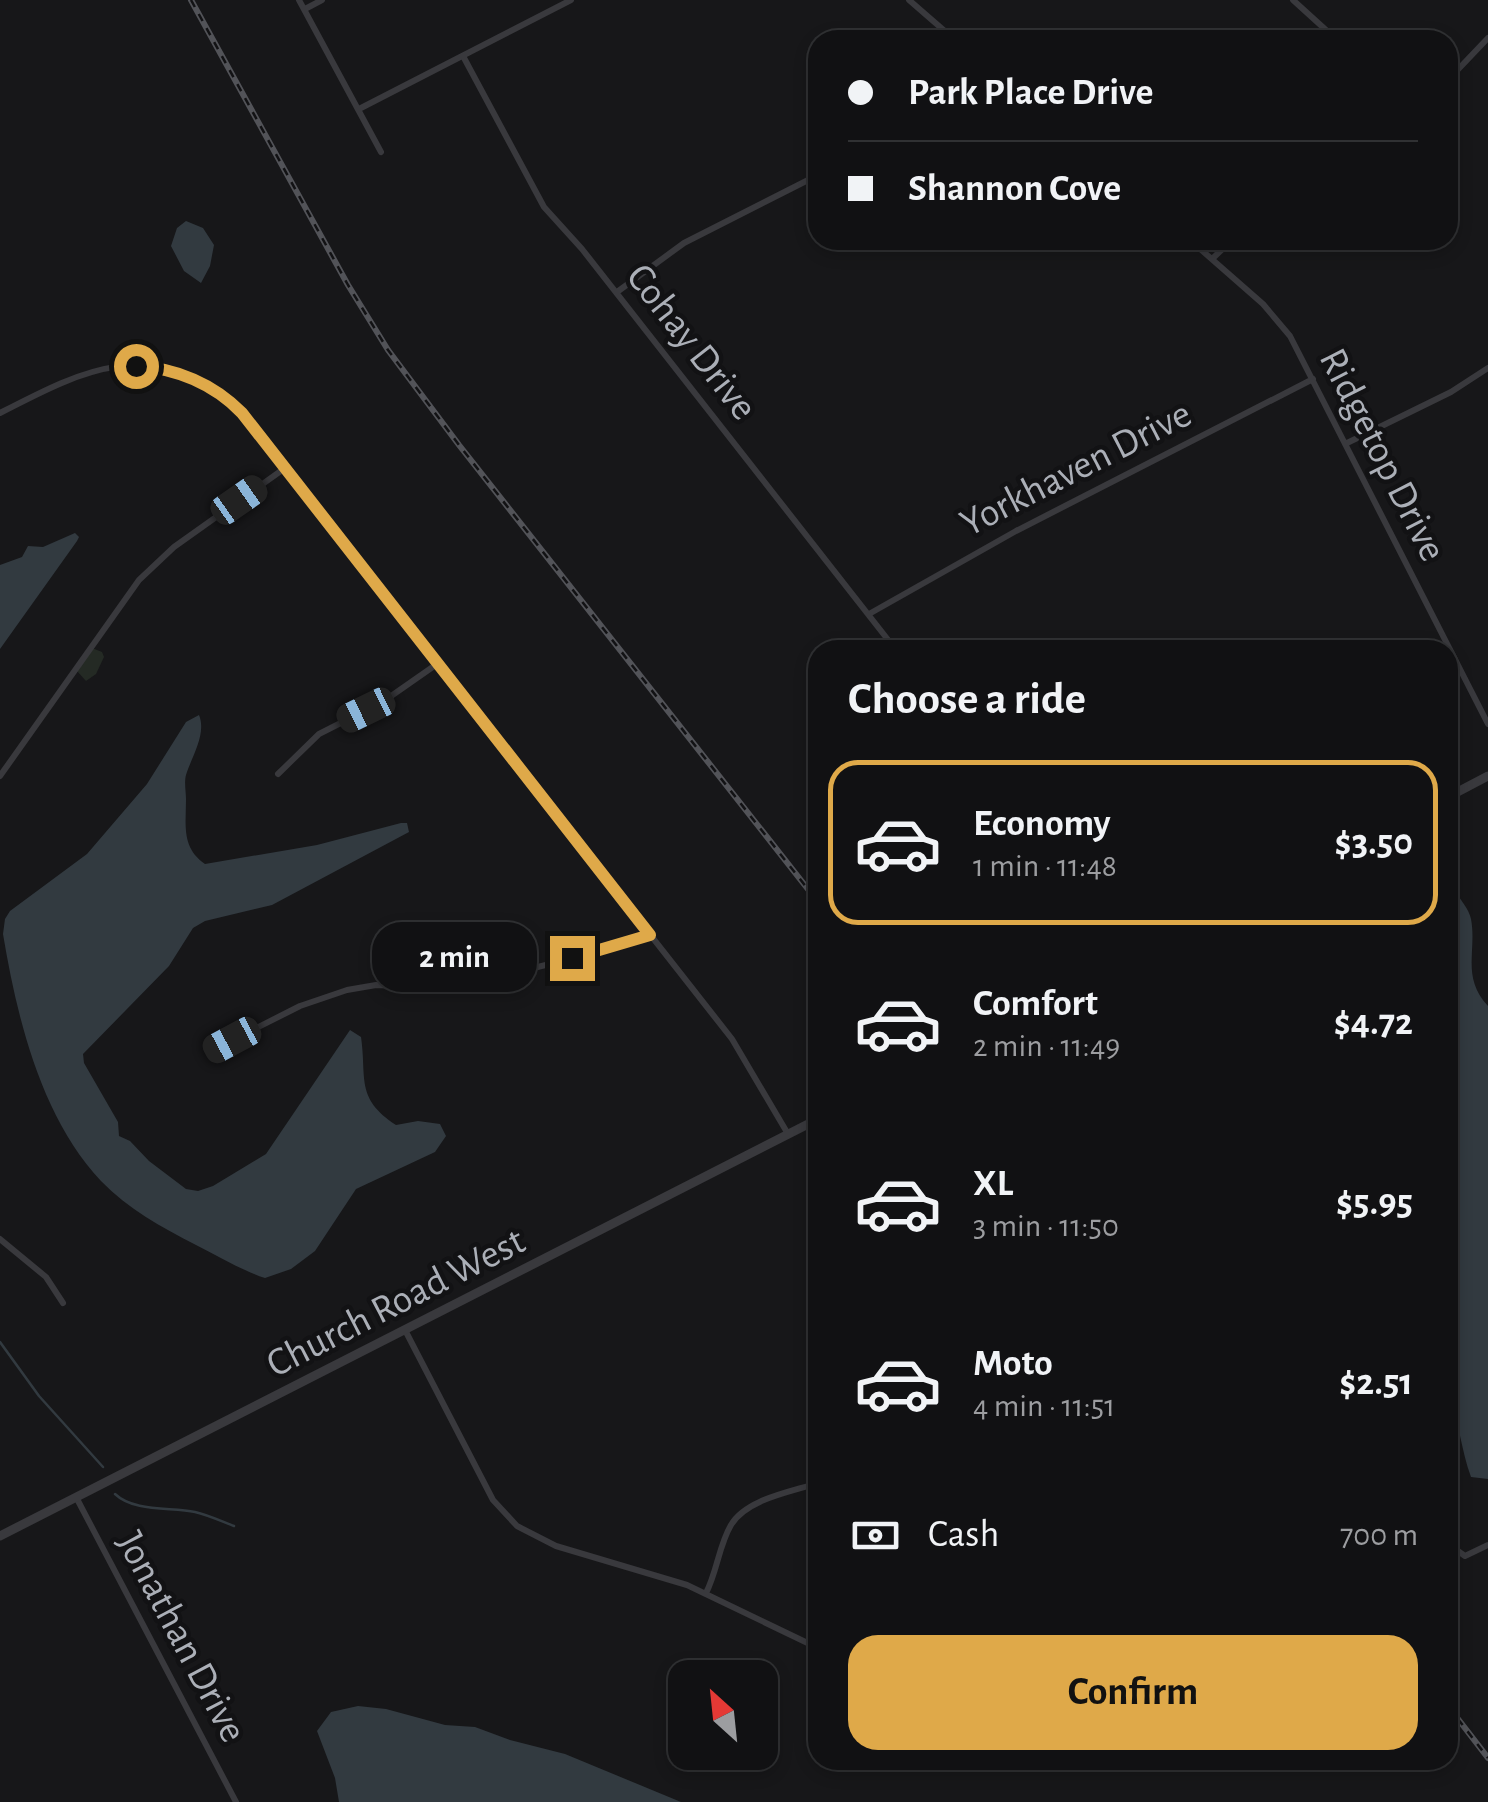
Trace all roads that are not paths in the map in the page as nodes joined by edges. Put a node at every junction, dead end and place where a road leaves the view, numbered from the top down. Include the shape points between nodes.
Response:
1 (299, 0) edge
2 (322, 0) edge
3 (571, 0) edge
4 (909, 0) edge
5 (1293, 0) edge
6 (304, 9) junction
7 (944, 30) edge
8 (1326, 30) edge
9 (1488, 38) edge
10 (464, 56) junction
11 (1458, 70) edge
12 (359, 109) junction
13 (381, 152) dead end
14 (808, 181) edge
15 (1202, 250) edge
16 (1221, 250) edge
17 (1212, 259) junction
18 (616, 292) junction
19 (1488, 368) edge
20 (1313, 379) junction
21 (0, 412) edge
22 (1345, 444) junction
23 (285, 468) junction
24 (869, 614) junction
25 (888, 640) edge
26 (1445, 640) edge
27 (437, 664) junction
28 (1458, 665) edge
29 (1488, 724) edge
30 (278, 774) dead end
31 (0, 776) edge
32 (1488, 776) edge
33 (1458, 792) edge
34 (650, 935) junction
35 (211, 1051) dead end
36 (808, 1124) edge
37 (788, 1134) junction
38 (0, 1239) edge
39 (63, 1303) dead end
40 (405, 1330) junction
41 (808, 1486) edge
42 (76, 1497) junction
43 (0, 1536) edge
44 (1488, 1544) edge
45 (1458, 1551) edge
46 (706, 1594) junction
47 (808, 1643) edge
48 (236, 1802) edge

1 - 6 street
2 - 6 street
3 - 10 street
4 - 7 street
5 - 8 street
6 - 12 street
9 - 11 street
10 - 12 street
10 - 18 street, Cohay Drive via 544,207
12 - 13 street
14 - 18 street via 684,243
15 - 17 street, Ridgetop Drive
16 - 17 street
17 - 20 street, Ridgetop Drive via 1275,316
18 - 24 street, Cohay Drive
19 - 22 street
20 - 22 street, Ridgetop Drive
20 - 24 street, Yorkhaven Drive
21 - 23 street via 102,367 169,370 235,406
22 - 26 street, Ridgetop Drive
23 - 27 street
23 - 31 street via 146,572
24 - 25 street, Cohay Drive
27 - 30 street via 319,734
27 - 34 street
28 - 29 street, Ridgetop Drive
32 - 33 street
34 - 35 street via 468,984 347,990
34 - 37 street via 732,1039
36 - 37 street, Church Road West
37 - 40 street, Church Road West
38 - 39 street via 46,1277
40 - 42 street, Church Road West
40 - 46 street via 492,1500 510,1521 556,1546
41 - 46 street via 739,1515
42 - 43 street, Church Road West
42 - 48 street, Jonathan Drive
44 - 45 street via 1465,1556
46 - 47 street

